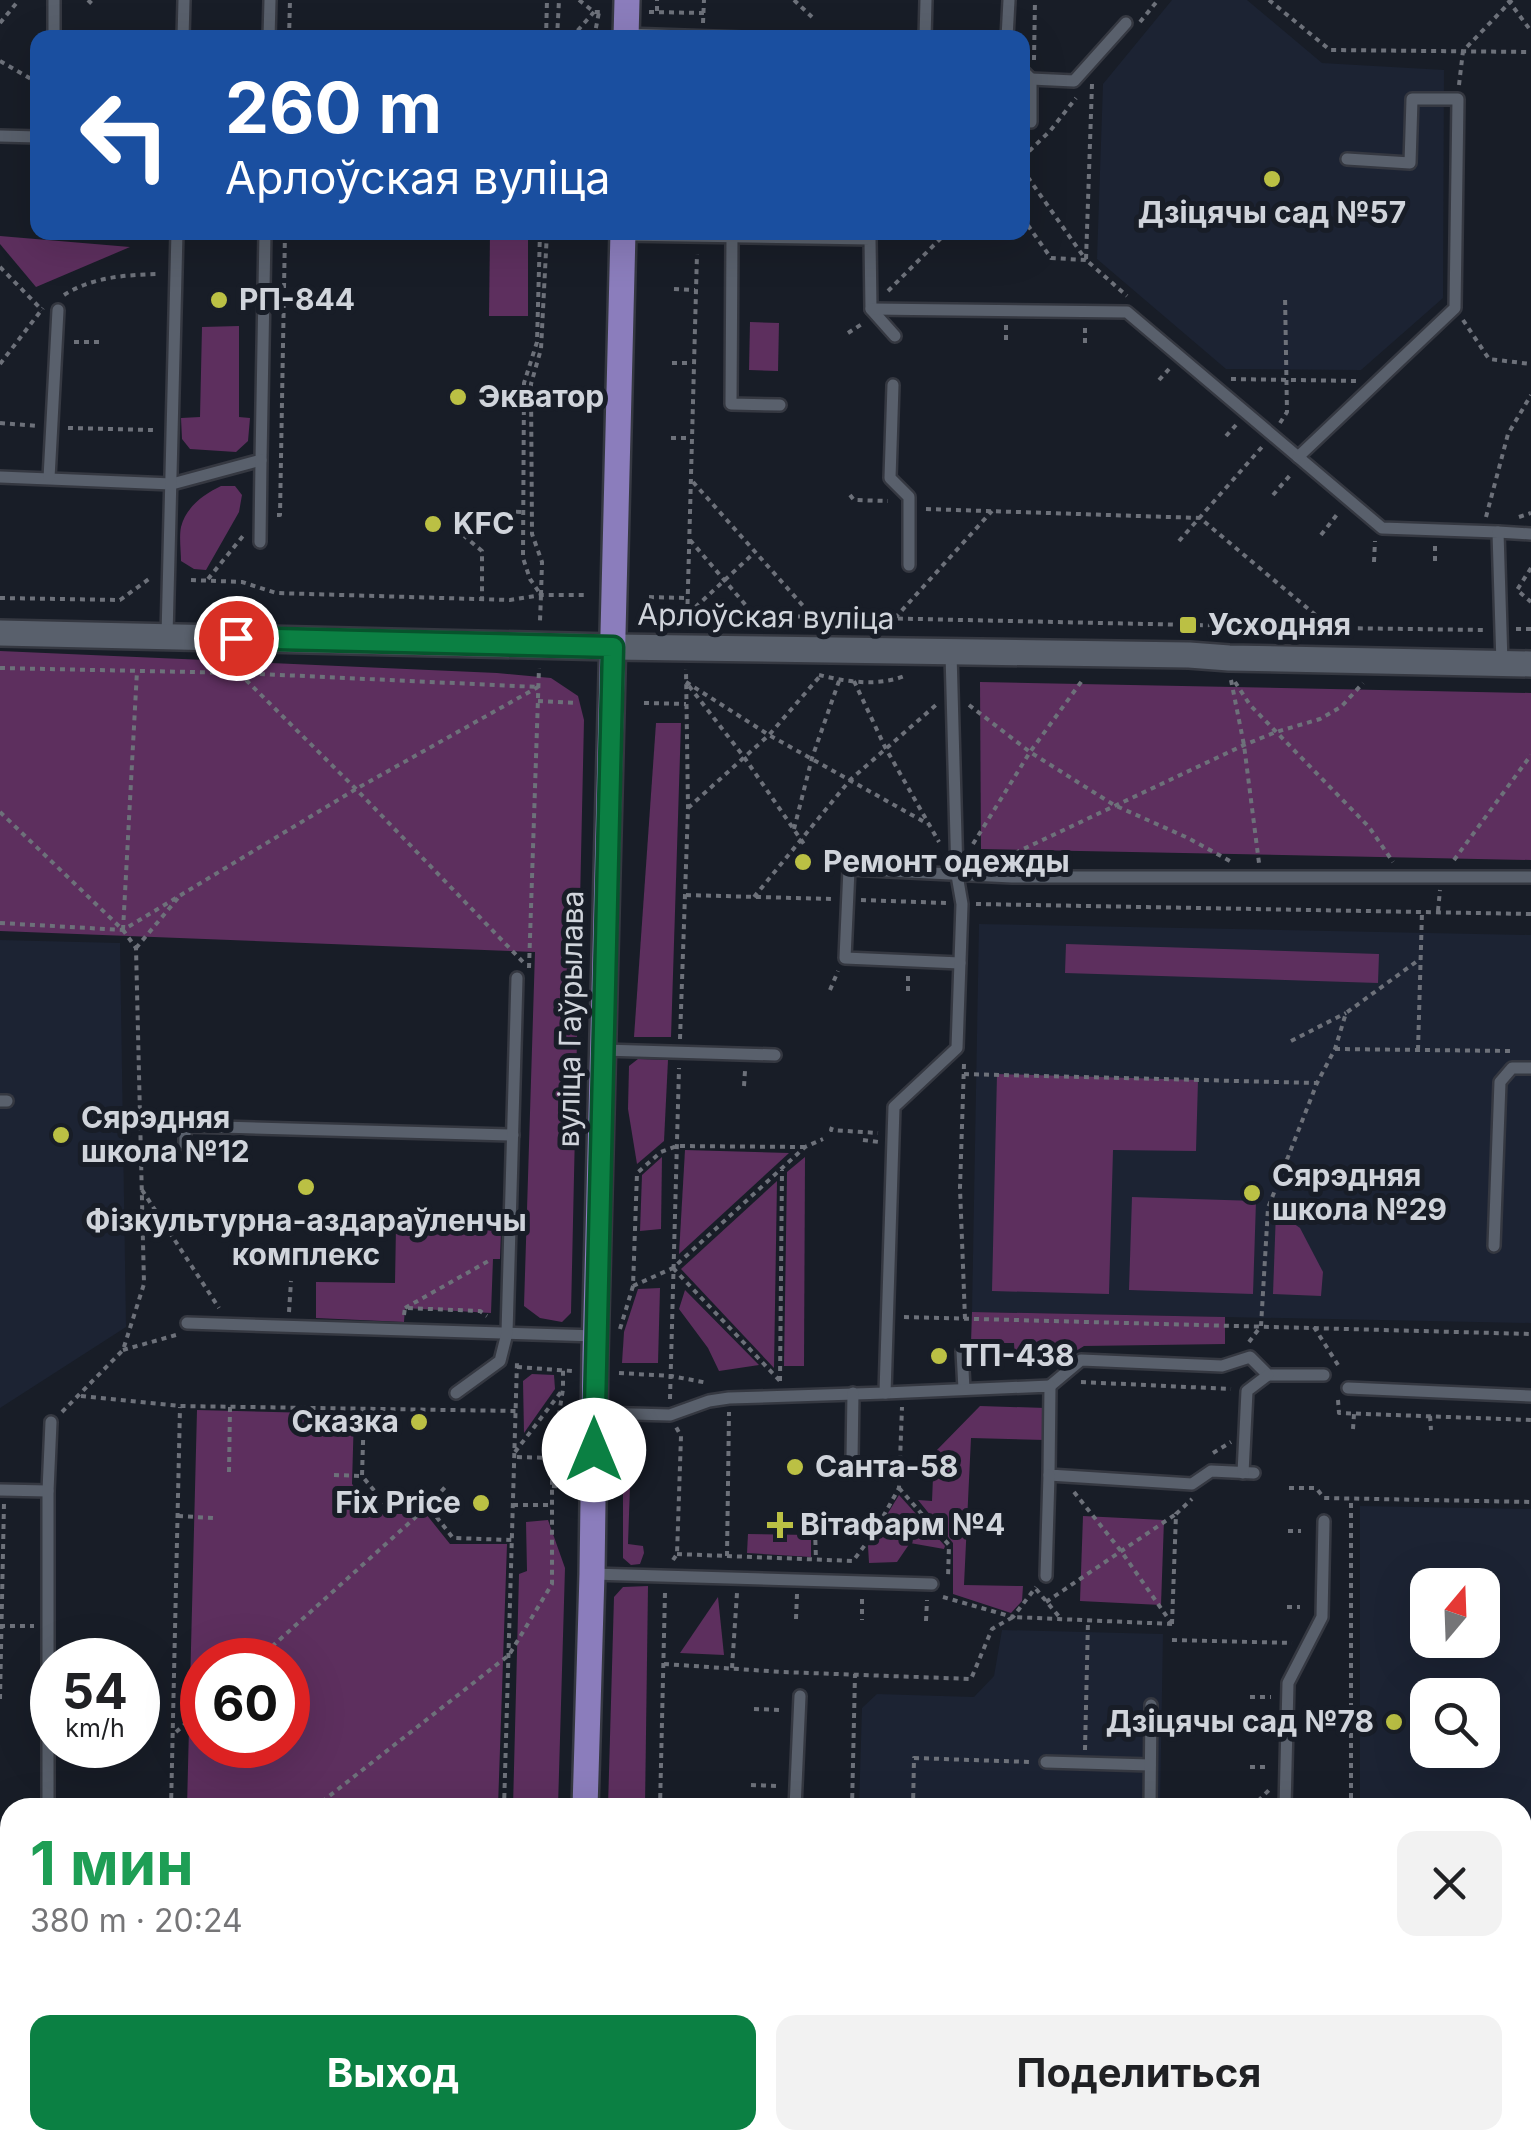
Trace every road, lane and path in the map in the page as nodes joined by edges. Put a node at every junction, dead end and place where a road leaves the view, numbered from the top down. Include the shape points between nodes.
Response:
1 (20, 0) edge
2 (54, 0) edge
3 (184, 0) edge
4 (270, 0) edge
5 (290, 0) edge
6 (547, 0) edge
7 (559, 0) edge
8 (627, 0) edge
9 (657, 0) edge
10 (794, 0) edge
11 (926, 0) edge
12 (1009, 0) edge
13 (1035, 0) edge
14 (1269, 0) edge
15 (1510, 1) edge
16 (657, 12) dead end
17 (812, 17) dead end
18 (0, 22) edge
19 (1126, 23) dead end
20 (54, 30) edge
21 (183, 30) edge
22 (269, 30) edge
23 (289, 30) edge
24 (546, 30) edge
25 (557, 30) edge
26 (579, 30) edge
27 (595, 30) edge
28 (626, 30) edge
29 (926, 30) edge
30 (1008, 30) edge
31 (1531, 30) edge
32 (1463, 51) junction
33 (1531, 52) edge
34 (1030, 59) edge
35 (0, 61) edge
36 (1030, 71) edge
37 (30, 79) edge
38 (1092, 80) dead end
39 (1030, 96) edge
40 (1458, 98) junction
41 (1031, 122) dead end
42 (0, 136) edge
43 (30, 136) edge
44 (1347, 160) dead end
45 (1030, 180) edge
46 (1030, 228) edge
47 (177, 240) edge
48 (266, 240) edge
49 (543, 240) edge
50 (544, 240) edge
51 (623, 240) edge
52 (697, 240) edge
53 (732, 240) edge
54 (874, 240) edge
55 (940, 240) edge
56 (1086, 260) junction
57 (0, 267) edge
58 (158, 274) dead end
59 (674, 288) dead end
60 (696, 290) junction
61 (1285, 295) dead end
62 (1128, 296) dead end
63 (58, 304) joint
64 (1455, 308) junction
65 (42, 310) junction
66 (871, 314) junction
67 (1006, 323) dead end
68 (57, 325) junction
69 (1085, 325) dead end
70 (848, 333) dead end
71 (895, 336) dead end
72 (1006, 340) dead end
73 (1085, 343) dead end
74 (672, 362) dead end
75 (694, 363) junction
76 (0, 364) edge
77 (1531, 364) edge
78 (1170, 368) dead end
79 (1225, 379) dead end
80 (1160, 380) dead end
81 (1287, 380) junction
82 (1378, 382) junction
83 (894, 385) dead end
84 (1531, 395) edge
85 (780, 405) dead end
86 (0, 423) edge
87 (1236, 424) dead end
88 (52, 426) junction
89 (153, 430) dead end
90 (1226, 436) dead end
91 (1272, 436) junction
92 (671, 438) dead end
93 (692, 438) junction
94 (1298, 457) junction
95 (261, 460) junction
96 (1292, 472) dead end
97 (0, 477) edge
98 (49, 478) junction
99 (691, 479) junction
100 (172, 484) junction
101 (850, 495) dead end
102 (1273, 495) dead end
103 (897, 501) dead end
104 (909, 509) junction
105 (486, 511) dead end
106 (992, 511) junction
107 (523, 512) junction
108 (1339, 512) dead end
109 (1200, 518) junction
110 (1482, 532) junction
111 (1498, 532) junction
112 (1531, 534) edge
113 (463, 535) dead end
114 (1321, 535) dead end
115 (690, 539) junction
116 (1375, 539) dead end
117 (1180, 541) dead end
118 (260, 542) dead end
119 (1435, 542) dead end
120 (756, 552) junction
121 (1435, 561) dead end
122 (1374, 562) dead end
123 (909, 565) dead end
124 (1531, 568) edge
125 (149, 580) dead end
126 (190, 580) dead end
127 (724, 580) junction
128 (541, 595) junction
129 (585, 596) dead end
130 (648, 597) dead end
131 (0, 598) edge
132 (688, 598) junction
133 (482, 599) junction
134 (111, 601) junction
135 (1531, 602) edge
136 (111, 612) dead end
137 (688, 614) junction
138 (755, 616) junction
139 (813, 617) junction
140 (895, 618) junction
141 (687, 624) dead end
142 (540, 628) dead end
143 (1331, 628) junction
144 (1531, 629) edge
145 (1501, 630) junction
146 (0, 633) edge
147 (167, 636) junction
148 (613, 647) junction
149 (951, 653) junction
150 (1102, 656) junction
151 (1502, 664) junction
152 (1531, 664) edge
153 (539, 666) dead end
154 (0, 668) edge
155 (686, 669) dead end
156 (138, 671) junction
157 (239, 674) junction
158 (810, 674) dead end
159 (695, 675) dead end
160 (821, 675) junction
161 (907, 675) dead end
162 (1366, 680) dead end
163 (839, 681) junction
164 (854, 681) junction
165 (686, 682) junction
166 (538, 688) junction
167 (953, 690) junction
168 (576, 703) dead end
169 (644, 703) dead end
170 (686, 704) dead end
171 (1276, 732) junction
172 (769, 735) junction
173 (1244, 745) junction
174 (885, 747) junction
175 (1030, 752) junction
176 (1531, 755) edge
177 (744, 757) junction
178 (812, 758) junction
179 (850, 780) junction
180 (356, 789) junction
181 (1114, 805) junction
182 (688, 808) dead end
183 (0, 812) edge
184 (930, 826) junction
185 (794, 830) junction
186 (800, 839) junction
187 (940, 842) dead end
188 (806, 848) dead end
189 (958, 876) junction
190 (1012, 877) junction
191 (1531, 877) edge
192 (1261, 878) junction
193 (1405, 879) junction
194 (1441, 879) junction
195 (183, 893) junction
196 (686, 895) dead end
197 (754, 897) junction
198 (848, 899) junction
199 (962, 904) junction
200 (1422, 912) junction
201 (1438, 913) junction
202 (1531, 914) edge
203 (0, 923) edge
204 (123, 930) junction
205 (136, 948) junction
206 (1420, 959) junction
207 (960, 963) junction
208 (528, 968) dead end
209 (838, 971) dead end
210 (908, 974) dead end
211 (516, 978) dead end
212 (830, 990) dead end
213 (908, 991) dead end
214 (1346, 1014) junction
215 (1291, 1041) dead end
216 (1335, 1048) junction
217 (603, 1050) junction
218 (1418, 1050) junction
219 (1512, 1051) dead end
220 (775, 1055) dead end
221 (745, 1068) dead end
222 (1531, 1068) edge
223 (1317, 1084) junction
224 (744, 1086) dead end
225 (832, 1127) dead end
226 (512, 1135) junction
227 (823, 1140) dead end
228 (863, 1140) dead end
229 (185, 1144) dead end
230 (806, 1147) junction
231 (782, 1168) junction
232 (142, 1190) junction
233 (1494, 1246) dead end
234 (509, 1248) junction
235 (673, 1268) junction
236 (291, 1281) dead end
237 (633, 1286) junction
238 (405, 1308) dead end
239 (223, 1314) dead end
240 (289, 1316) dead end
241 (888, 1317) junction
242 (965, 1319) junction
243 (187, 1323) dead end
244 (1261, 1326) junction
245 (507, 1333) junction
246 (1531, 1334) edge
247 (608, 1339) junction
248 (962, 1351) dead end
249 (517, 1367) dead end
250 (563, 1370) junction
251 (577, 1371) dead end
252 (614, 1373) dead end
253 (1268, 1375) junction
254 (1324, 1376) dead end
255 (780, 1380) junction
256 (762, 1381) dead end
257 (1082, 1381) dead end
258 (715, 1383) dead end
259 (1124, 1384) junction
260 (1050, 1386) junction
261 (1191, 1387) junction
262 (1348, 1388) dead end
263 (563, 1389) junction
264 (1233, 1389) dead end
265 (964, 1390) junction
266 (903, 1392) junction
267 (456, 1393) dead end
268 (885, 1393) junction
269 (853, 1394) junction
270 (1123, 1394) dead end
271 (79, 1396) junction
272 (1191, 1396) dead end
273 (1531, 1396) edge
274 (180, 1406) junction
275 (230, 1407) junction
276 (364, 1410) junction
277 (516, 1411) dead end
278 (595, 1413) junction
279 (1354, 1414) dead end
280 (670, 1415) junction
281 (1430, 1416) dead end
282 (1514, 1419) dead end
283 (52, 1422) joint
284 (1353, 1429) dead end
285 (1431, 1430) dead end
286 (1515, 1432) dead end
287 (729, 1436) dead end
288 (552, 1458) junction
289 (852, 1459) dead end
290 (229, 1472) dead end
291 (334, 1475) dead end
292 (1055, 1475) junction
293 (362, 1476) junction
294 (447, 1484) dead end
295 (899, 1488) junction
296 (1289, 1488) dead end
297 (2, 1490) edge
298 (48, 1491) junction
299 (1196, 1495) dead end
300 (1352, 1499) junction
301 (1531, 1502) edge
302 (513, 1505) dead end
303 (552, 1505) junction
304 (428, 1506) junction
305 (1176, 1514) junction
306 (178, 1516) junction
307 (213, 1518) dead end
308 (1324, 1521) dead end
309 (815, 1530) dead end
310 (1288, 1531) dead end
311 (1301, 1531) dead end
312 (512, 1540) dead end
313 (1121, 1551) junction
314 (676, 1554) junction
315 (727, 1556) junction
316 (816, 1560) junction
317 (592, 1574) junction
318 (665, 1576) junction
319 (1046, 1576) dead end
320 (723, 1579) junction
321 (948, 1580) dead end
322 (1036, 1589) dead end
323 (930, 1591) joint
324 (797, 1594) dead end
325 (862, 1596) dead end
326 (948, 1598) dead end
327 (1046, 1602) junction
328 (1287, 1607) dead end
329 (1300, 1607) dead end
330 (1013, 1616) junction
331 (796, 1618) dead end
332 (1062, 1619) junction
333 (862, 1620) dead end
334 (926, 1620) dead end
335 (1088, 1620) junction
336 (1172, 1624) junction
337 (2, 1626) edge
338 (48, 1626) junction
339 (281, 1638) edge
340 (1172, 1640) dead end
341 (1300, 1643) dead end
342 (664, 1664) junction
343 (732, 1668) junction
344 (855, 1674) junction
345 (800, 1696) dead end
346 (1274, 1696) dead end
347 (1250, 1697) dead end
348 (0, 1698) edge
349 (1151, 1706) dead end
350 (754, 1709) dead end
351 (782, 1710) dead end
352 (180, 1728) edge
353 (174, 1734) junction
354 (1046, 1762) joint
355 (1085, 1763) junction
356 (1150, 1765) junction
357 (1250, 1766) dead end
358 (1273, 1767) dead end
359 (751, 1785) dead end
360 (778, 1786) dead end
361 (48, 1798) edge
362 (172, 1798) edge
363 (327, 1798) edge
364 (585, 1798) edge
365 (660, 1798) edge
366 (795, 1798) edge
367 (852, 1798) edge
368 (913, 1798) edge
369 (1150, 1798) edge
370 (1284, 1798) edge
371 (1351, 1798) edge

1 - 18 path
2 - 20 lane
3 - 21 lane
4 - 22 lane
5 - 23 path
6 - 24 path
7 - 25 path
8 - 28 main road
9 - 16 path
10 - 17 path
11 - 29 lane
12 - 30 lane
13 - 34 path
14 - 32 path via 1330,50
15 - 31 path
15 - 32 path
19 - 36 lane via 1074,81
26 - 27 path via 596,12
32 - 33 path
32 - 40 path
35 - 37 path
38 - 56 path
39 - 41 lane
40 - 44 lane via 1412,99 1410,163
40 - 64 lane
42 - 43 lane
45 - 56 path
46 - 56 path via 1051,258
47 - 100 lane
48 - 95 lane
49 - 107 path via 537,342 524,383
50 - 128 path via 541,349 531,384 532,534 542,562
51 - 148 main road, вуліца Гаўрылава
52 - 60 path
53 - 85 lane via 731,404
54 - 66 lane
55 - 66 path
56 - 62 path
57 - 65 path
58 - 63 path via 114,276 73,289
59 - 60 path
60 - 75 path
61 - 81 path
63 - 68 lane
64 - 77 path via 1489,359
64 - 82 lane
65 - 68 path
65 - 76 path
66 - 70 path
66 - 71 lane
66 - 91 lane via 1128,312
67 - 72 path
68 - 88 lane
69 - 73 path
74 - 75 path
75 - 93 path
78 - 80 path
79 - 81 path
81 - 82 path
81 - 91 path via 1286,412
82 - 94 lane
83 - 104 lane via 890,478 910,496
84 - 110 path via 1508,434
86 - 88 path
87 - 90 path
88 - 89 path
88 - 98 lane
91 - 94 lane
91 - 109 path
92 - 93 path
93 - 99 path
94 - 110 lane via 1382,528
95 - 100 lane
95 - 118 lane
96 - 102 path
97 - 98 lane
98 - 100 lane
99 - 115 path
99 - 120 path
100 - 147 lane
101 - 103 path
104 - 106 path
104 - 123 lane
105 - 107 path
106 - 109 path
106 - 140 path
107 - 128 path via 523,558
108 - 114 path
109 - 117 path
109 - 143 path
110 - 111 lane
111 - 112 lane
111 - 145 lane
113 - 133 path via 482,552
115 - 127 path
115 - 132 path
116 - 122 path
119 - 121 path
120 - 127 path
120 - 139 path
124 - 135 path via 1517,590
125 - 134 path
126 - 133 path via 242,582 276,593
127 - 137 path
127 - 138 path
128 - 129 path
128 - 133 path
128 - 142 path
130 - 132 path
131 - 134 path
132 - 137 path
134 - 136 path
137 - 138 path
137 - 141 path
138 - 139 path
139 - 140 path
140 - 143 path
143 - 145 path
144 - 145 path
145 - 151 lane
146 - 147 street, Арлоўская вуліца
147 - 148 street, Арлоўская вуліца
148 - 149 street, Арлоўская вуліца
148 - 217 main road, вуліца Гаўрылава
149 - 150 street, Арлоўская вуліца
149 - 167 lane
150 - 151 street, Арлоўская вуліца
150 - 175 path
151 - 152 street, Арлоўская вуліца
153 - 166 path
154 - 156 path
155 - 165 path
156 - 157 path
156 - 204 path
157 - 166 path
157 - 180 path
158 - 160 path
159 - 165 path
160 - 163 path
160 - 172 path
161 - 164 path via 890,682
162 - 171 path via 1331,713
163 - 164 path
163 - 178 path
164 - 174 path
165 - 172 path
165 - 177 path
166 - 168 path via 538,701
166 - 180 path
167 - 174 path
167 - 175 path
167 - 189 lane
169 - 170 path
171 - 173 path
171 - 173 path via 1230,675
171 - 193 path via 1368,827
172 - 177 path
172 - 178 path
173 - 181 path
173 - 192 path
174 - 179 path
174 - 184 path
175 - 181 path
175 - 189 path
176 - 194 path
177 - 182 path
177 - 185 path
178 - 179 path
178 - 185 path
179 - 184 path
179 - 186 path
180 - 195 path
180 - 208 path
181 - 190 path via 1017,852
181 - 192 path
183 - 204 path
184 - 187 path
185 - 186 path
186 - 188 path
186 - 197 path
189 - 190 lane
189 - 198 lane via 850,869
189 - 199 lane
190 - 192 lane
191 - 194 lane
192 - 193 lane
193 - 194 lane
194 - 201 path
195 - 204 path
195 - 205 path
196 - 197 path
197 - 198 path
198 - 199 path
198 - 207 lane via 845,958
199 - 200 path
199 - 207 lane
200 - 201 path
200 - 206 path
201 - 202 path
203 - 204 path
204 - 205 path
205 - 232 path
206 - 214 path
206 - 218 path
207 - 241 lane via 957,1048 894,1107
209 - 212 path
210 - 213 path
211 - 226 lane
214 - 215 path
214 - 216 path
216 - 218 path
216 - 223 path
217 - 220 lane
217 - 247 main road, вуліца Гаўрылава
218 - 219 path
221 - 224 path
222 - 233 lane via 1512,1068 1500,1082
223 - 242 path via 964,1074
223 - 244 path via 1268,1208
225 - 228 path via 884,1133 883,1142
226 - 229 lane via 185,1126
226 - 234 lane
227 - 230 path
230 - 231 path
230 - 237 path via 676,1146 661,1152 637,1173
231 - 235 path
231 - 255 path
232 - 239 path
232 - 271 path via 144,1284 124,1350
234 - 238 path
234 - 245 lane
235 - 237 path
235 - 255 path
236 - 240 path
237 - 247 path via 620,1328
241 - 242 path
241 - 268 lane
242 - 244 path
243 - 245 lane
244 - 246 path
245 - 247 lane
245 - 267 lane via 500,1361
247 - 278 main road, вуліца Гаўрылава
248 - 265 lane
249 - 250 path
250 - 251 path
250 - 263 path
252 - 258 path
253 - 254 lane
253 - 260 lane via 1250,1357 1222,1366 1081,1360
253 - 292 lane via 1247,1391 1248,1473 1211,1472 1192,1484
255 - 256 path
257 - 259 path
259 - 261 path
259 - 270 path
260 - 265 lane
260 - 292 lane
261 - 264 path
261 - 272 path
262 - 273 lane
263 - 288 path
263 - 288 path via 515,1454
265 - 266 lane
266 - 268 lane
266 - 295 path
268 - 269 lane
269 - 280 lane via 729,1398
269 - 289 lane
271 - 274 path
271 - 283 path
274 - 275 path
274 - 306 path
275 - 276 path
275 - 290 path
276 - 277 path
276 - 293 path
278 - 280 lane
278 - 317 main road, вуліца Гаўрылава
279 - 284 path
280 - 314 path via 681,1436
281 - 285 path
282 - 286 path
283 - 298 lane
287 - 315 path
288 - 303 path
291 - 293 path
292 - 313 path
292 - 319 lane
293 - 304 path via 387,1506
294 - 304 path
295 - 316 path via 853,1561
295 - 321 path via 949,1544
296 - 300 path
297 - 298 lane
297 - 337 path
298 - 338 lane
299 - 305 path
300 - 301 path
300 - 371 path
302 - 303 path
303 - 363 path via 552,1584 509,1655
304 - 312 path via 453,1538
304 - 339 path
305 - 313 path
305 - 336 path
306 - 307 path
306 - 353 path
308 - 370 lane via 1322,1617 1288,1683
309 - 316 path
310 - 311 path
313 - 327 path
313 - 336 path
314 - 315 path
314 - 318 path
315 - 316 path
317 - 318 lane
317 - 364 main road, вуліца Гаўрылава
318 - 320 lane
318 - 342 path
320 - 323 lane
320 - 343 path via 738,1593
322 - 327 path
323 - 334 path
324 - 331 path
325 - 333 path
326 - 330 path
327 - 332 path
328 - 329 path
330 - 332 path
330 - 344 path via 992,1629 970,1679
332 - 335 path
335 - 336 path
335 - 355 path
337 - 338 path
337 - 348 path
338 - 361 lane
340 - 341 path
342 - 343 path
342 - 365 path
343 - 344 path
344 - 367 path
345 - 366 lane
346 - 347 path
349 - 356 lane
350 - 351 path
352 - 353 path
353 - 362 path
354 - 355 lane
354 - 368 path via 914,1758
355 - 356 lane
356 - 369 lane
357 - 358 path
359 - 360 path

